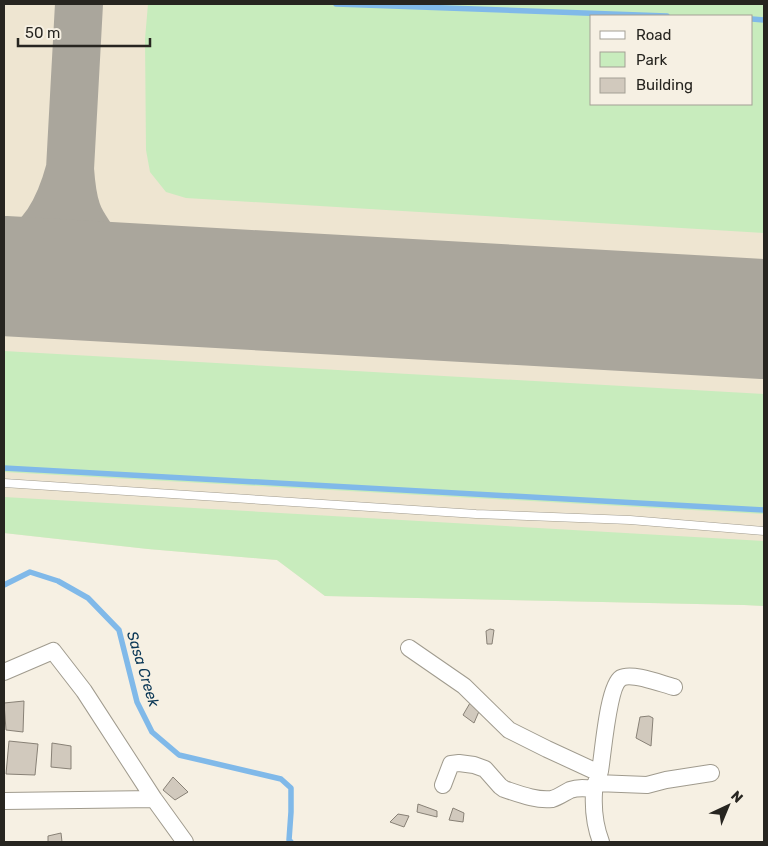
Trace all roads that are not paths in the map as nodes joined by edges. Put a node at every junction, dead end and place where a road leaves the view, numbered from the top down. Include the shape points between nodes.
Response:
1 (4, 483) edge
2 (764, 530) edge
3 (409, 648) dead end
4 (4, 672) edge
5 (674, 687) dead end
6 (711, 773) dead end
7 (596, 782) junction
8 (443, 785) dead end
9 (154, 799) junction
10 (4, 802) edge
11 (185, 842) edge
12 (601, 842) edge

1 - 2 lane
3 - 7 street via 464,686 509,730 547,749
4 - 9 street via 53,651 84,691
5 - 7 street via 627,676 617,682
6 - 7 street via 647,785
7 - 8 street via 560,797 539,798 504,789 485,768 455,763 450,764
7 - 12 street via 594,813
9 - 10 street
9 - 11 street

